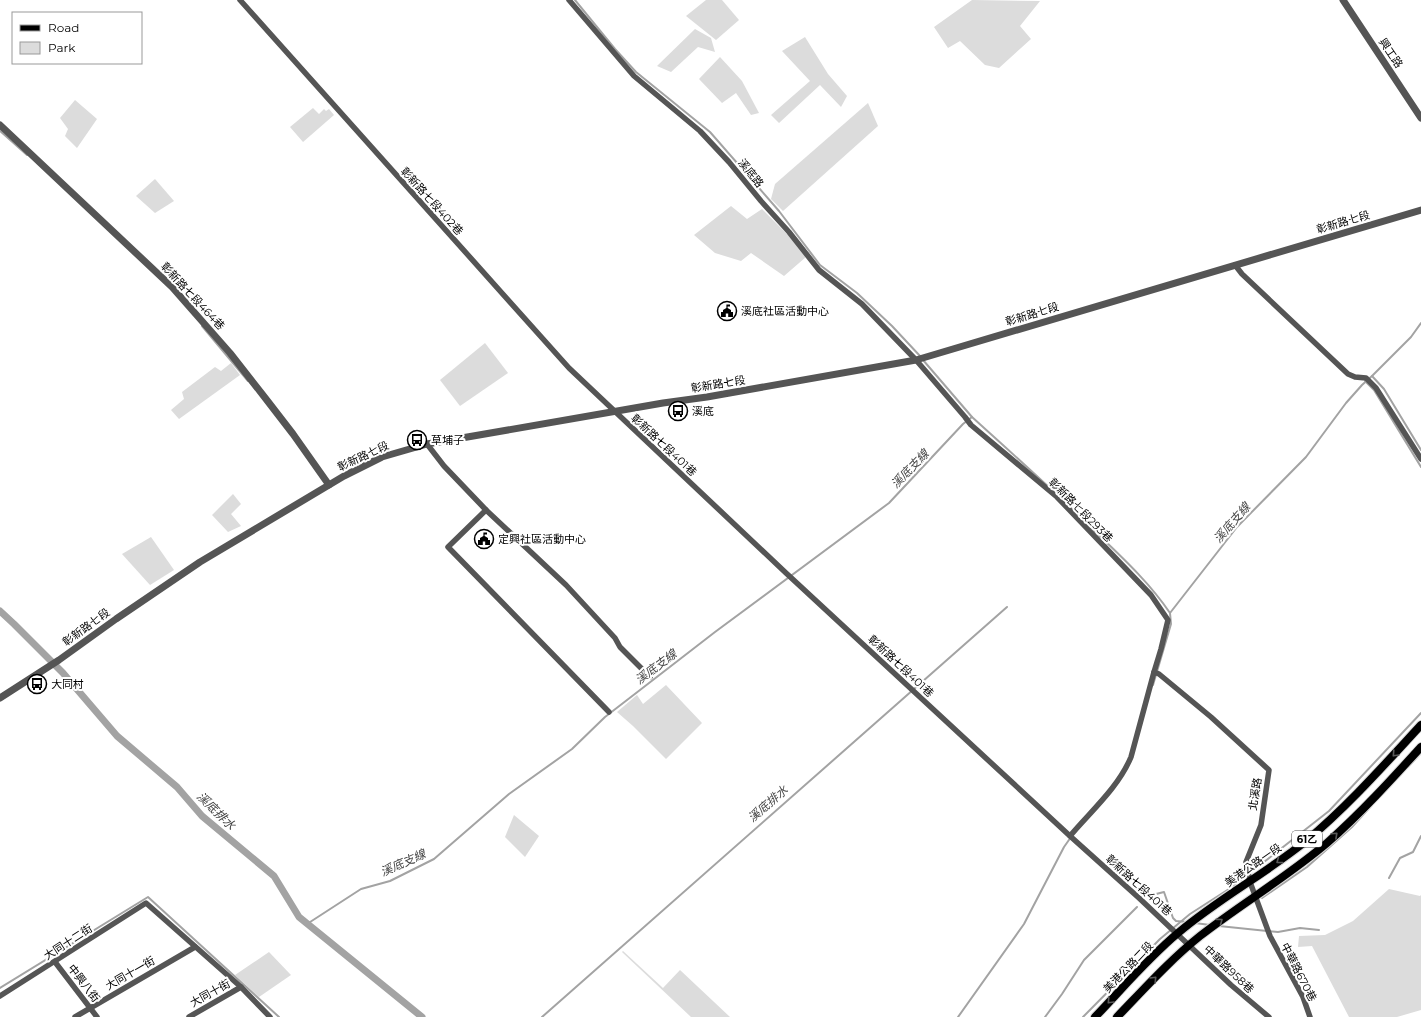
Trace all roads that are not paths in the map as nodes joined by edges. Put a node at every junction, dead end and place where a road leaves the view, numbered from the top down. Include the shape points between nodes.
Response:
1 (240, 0) edge
2 (568, 0) edge
3 (1343, 0) edge
4 (1421, 118) edge
5 (0, 125) edge
6 (1421, 210) edge
7 (1236, 265) junction
8 (916, 360) junction
9 (613, 411) junction
10 (427, 444) junction
11 (1421, 459) edge
12 (330, 485) junction
13 (486, 510) junction
14 (1156, 673) junction
15 (650, 677) dead end
16 (0, 698) edge
17 (609, 712) dead end
18 (1421, 725) edge
19 (1421, 747) edge
20 (1070, 836) junction
21 (1250, 882) junction
22 (1255, 896) junction
23 (1177, 934) junction
24 (1270, 936) joint
25 (1189, 945) junction
26 (195, 947) junction
27 (55, 962) junction
28 (241, 988) junction
29 (0, 996) edge
30 (90, 1007) junction
31 (75, 1017) edge
32 (98, 1017) edge
33 (188, 1017) edge
34 (270, 1017) edge
35 (1095, 1017) edge
36 (1118, 1017) edge
37 (1269, 1017) edge
38 (1310, 1017) edge

1 - 9 street, 彰新路七段402巷 via 543,340
2 - 8 street, 溪底路 via 634,76 700,131 729,162 819,270 862,304
3 - 4 street, 興工路
5 - 12 street, 彰新路七段464巷 via 172,287 262,393
6 - 7 street, 彰新路七段
7 - 8 street, 彰新路七段
7 - 11 street via 1242,274 1348,374 1355,378 1366,378 1376,388
8 - 9 street, 彰新路七段
8 - 14 street, 彰新路七段293巷 via 971,425 1057,497 1150,595 1168,620
9 - 10 street, 彰新路七段
9 - 20 street, 彰新路七段401巷
10 - 12 street, 彰新路七段 via 382,457
10 - 13 street
12 - 16 street, 彰新路七段 via 200,562
13 - 15 street via 566,585
13 - 17 street via 448,547
14 - 20 street via 1126,768 1113,787
14 - 21 street, 北溪路 via 1211,717 1269,770 1261,825 1246,862
18 -> 21 main road, 美港公路一段 / 61乙 via 1339,812
22 -> 19 main road, 61乙 via 1327,843 1370,802
20 - 23 street, 彰新路七段401巷
21 - 22 street, 北溪路
21 - 23 main road, 美港公路一段 / 61乙
22 - 24 street, 北溪路
25 -> 22 main road, 61乙
23 - 25 street, 中華路958巷
23 -> 35 main road, 美港公路二段 / 61乙
24 - 38 street, 中華路670巷 via 1303,997
36 -> 25 main road, 61乙
25 - 37 street, 中華路958巷
26 - 27 street, 大同十二街 via 146,904
26 - 28 street
26 - 30 street, 大同十一街
27 - 29 street, 大同十二街
27 - 30 street, 中興八街
28 - 33 street, 大同十街
28 - 34 street
30 - 31 street, 大同十一街
30 - 32 street, 中興八街

